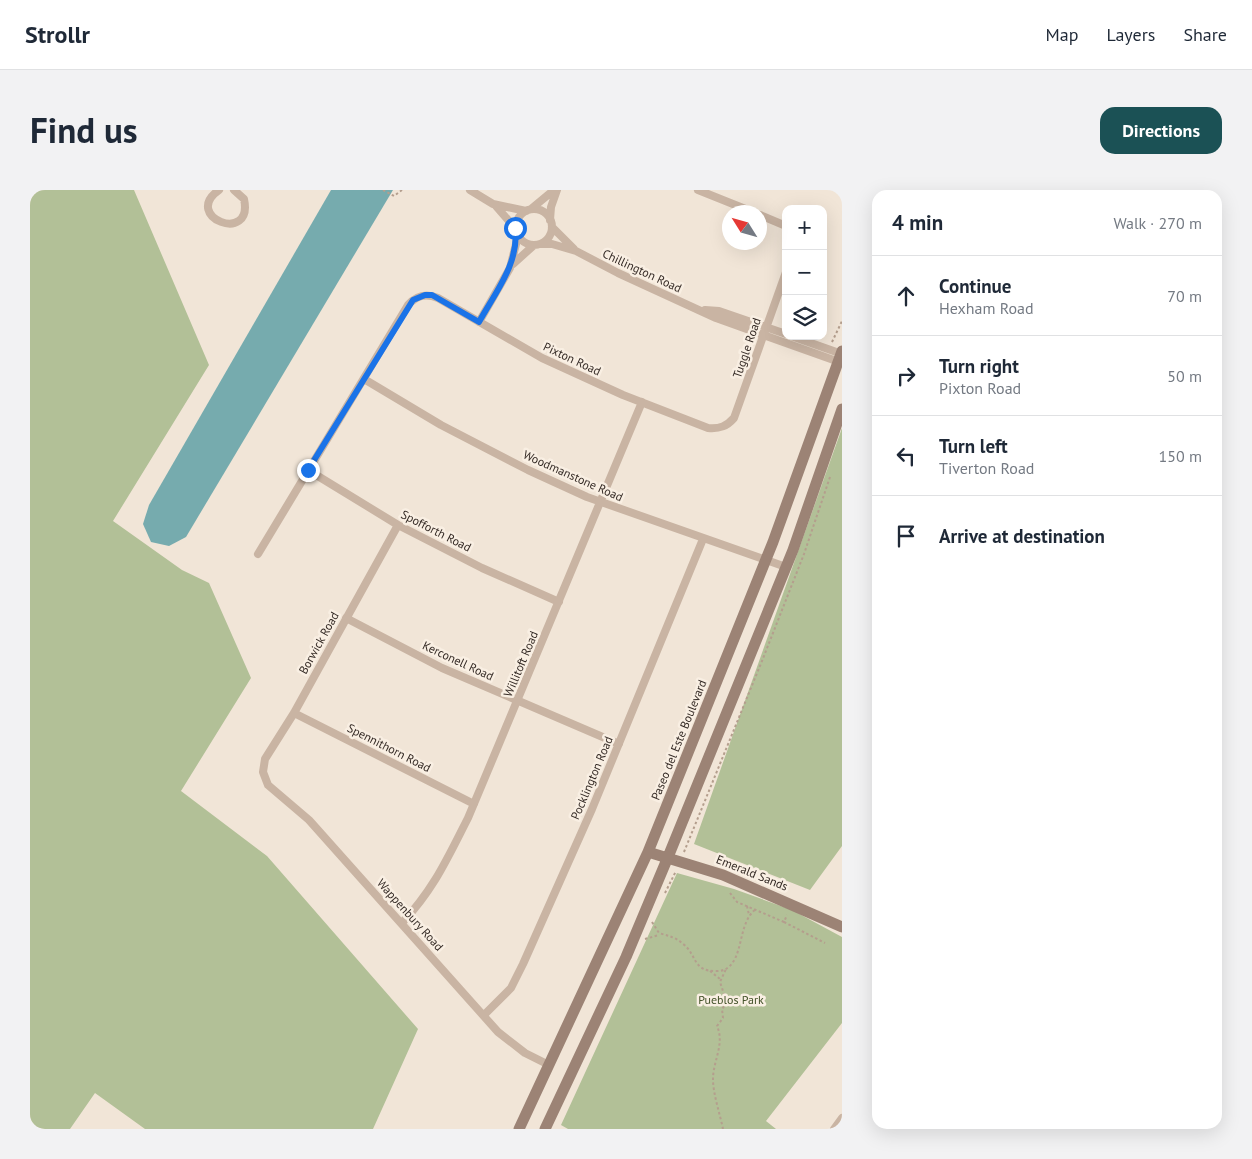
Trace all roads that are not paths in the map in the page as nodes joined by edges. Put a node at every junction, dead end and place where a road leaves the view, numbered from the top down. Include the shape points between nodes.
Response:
1 (219, 190) edge
2 (470, 190) edge
3 (556, 190) edge
4 (699, 190) edge
5 (240, 191) edge
6 (493, 204) junction
7 (736, 205) edge
8 (529, 210) junction
9 (767, 218) edge
10 (551, 223) junction
11 (782, 224) edge
12 (515, 228) junction
13 (518, 236) junction
14 (538, 245) junction
15 (576, 251) junction
16 (510, 268) junction
17 (782, 283) edge
18 (700, 309) junction
19 (479, 322) junction
20 (766, 328) junction
21 (782, 333) edge
22 (763, 336) junction
23 (801, 340) edge
24 (841, 357) edge
25 (364, 379) junction
26 (642, 402) junction
27 (842, 409) edge
28 (723, 427) joint
29 (308, 470) junction
30 (600, 502) junction
31 (398, 525) junction
32 (703, 539) junction
33 (258, 554) dead end
34 (766, 560) junction
35 (786, 567) junction
36 (559, 602) junction
37 (346, 618) junction
38 (518, 700) junction
39 (294, 713) junction
40 (618, 744) junction
41 (263, 772) joint
42 (474, 804) junction
43 (648, 852) junction
44 (668, 857) junction
45 (402, 923) junction
46 (842, 927) edge
47 (484, 1016) junction
48 (549, 1065) junction
49 (842, 1118) edge
50 (519, 1129) edge
51 (545, 1129) edge
52 (834, 1129) edge

1 - 5 street via 211,198 209,210 215,220 226,224 238,221 244,211
2 - 6 street
3 - 8 street
3 - 10 street
4 - 7 street
6 - 8 street
6 - 12 street
8 - 10 street via 541,211
8 - 12 street via 518,218
9 - 11 street
10 - 14 street via 549,237
10 - 15 street, Chillington Road
12 - 13 street
13 - 14 street via 524,243
13 - 16 street
14 - 15 street, Chillington Road via 552,244
14 - 16 street
15 - 18 street, Chillington Road
16 - 19 street
17 - 20 street, Tuggle Road
18 - 20 street, Chillington Road via 719,311
18 - 22 street, Chillington Road
19 - 25 street, Pixton Road via 438,298 419,296 408,304
19 - 26 street, Pixton Road via 542,358
20 - 21 street, Chillington Road
20 - 22 street, Tuggle Road
22 - 24 street, Chillington Road
22 - 28 street, Tuggle Road via 737,411 729,424
23 - 24 street
24 - 34 main road, Paseo del Este Boulevard
25 - 29 street
25 - 30 street, Woodmanstone Road via 440,425
26 - 28 street, Pixton Road via 708,428
26 - 30 street, Willitoft Road
27 - 35 main road
29 - 31 street, Spofforth Road
29 - 33 street
30 - 32 street, Woodmanstone Road
30 - 36 street, Willitoft Road
31 - 36 street, Spofforth Road via 482,568
31 - 37 street, Borwick Road
32 - 34 street, Woodmanstone Road
32 - 40 street, Pocklington Road
34 - 35 street, Woodmanstone Road
34 - 43 main road, Paseo del Este Boulevard
35 - 44 main road
36 - 38 street, Willitoft Road
37 - 38 street, Kerconell Road via 442,668
37 - 39 street, Borwick Road
38 - 40 street, Kerconell Road
38 - 42 street, Willitoft Road
39 - 41 street, Borwick Road via 265,759
39 - 42 street, Spennithorn Road
40 - 47 street, Pocklington Road via 523,964 511,988
41 - 45 street, Wappenbury Road via 268,785 309,820
42 - 45 street, Willitoft Road via 440,875 425,899
43 - 44 main road, Emerald Sands
43 - 48 main road, Paseo del Este Boulevard
44 - 46 main road, Emerald Sands via 723,875
44 - 51 main road via 626,957
45 - 47 street, Wappenbury Road
47 - 48 street, Wappenbury Road via 525,1053
48 - 50 main road, Paseo del Este Boulevard
49 - 52 street

